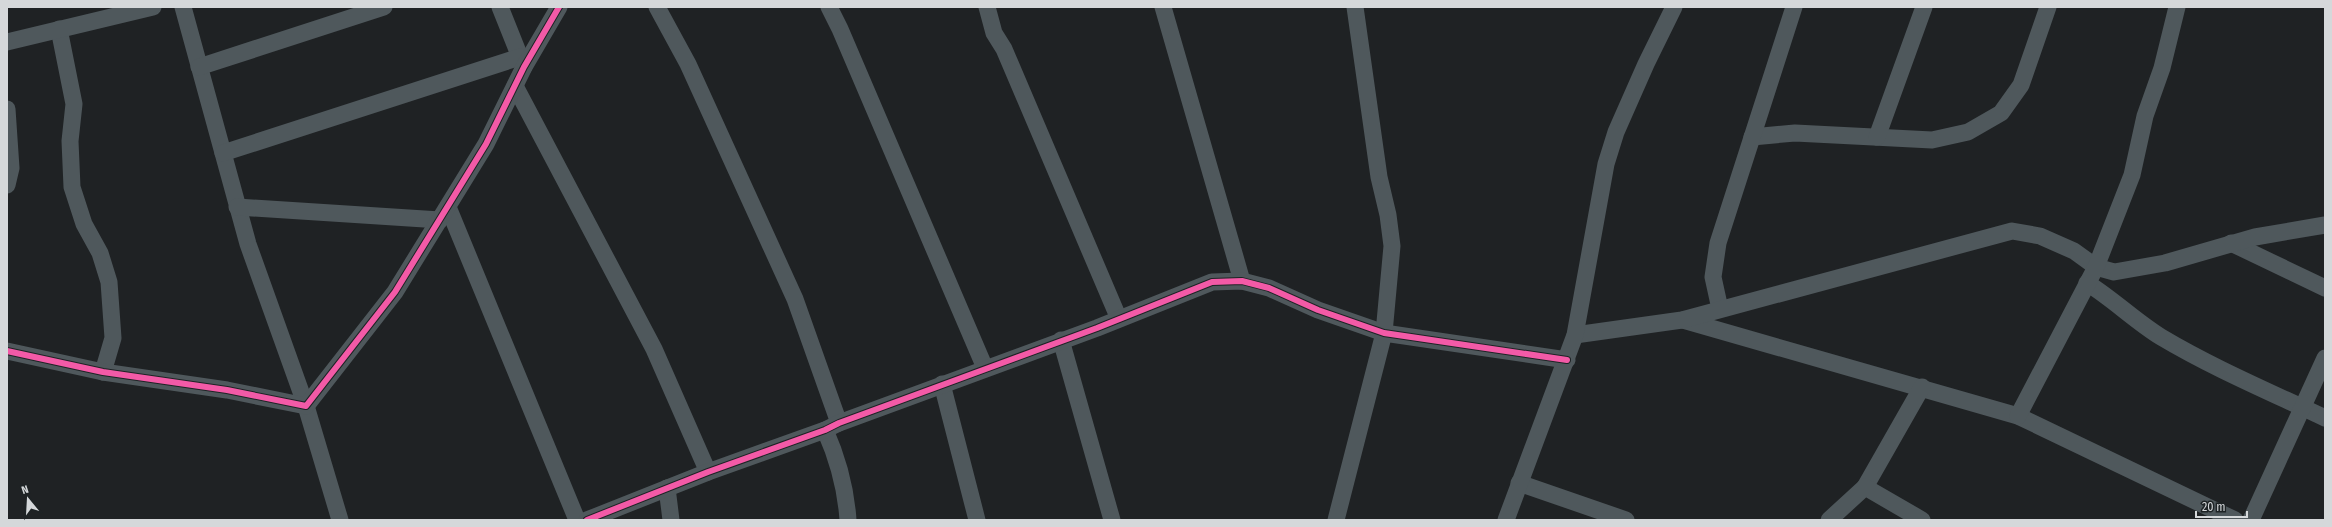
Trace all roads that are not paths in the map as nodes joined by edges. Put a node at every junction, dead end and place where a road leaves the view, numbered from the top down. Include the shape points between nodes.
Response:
1 (153, 7) edge
2 (184, 7) edge
3 (384, 7) edge
4 (500, 7) edge
5 (559, 7) edge
6 (657, 7) edge
7 (829, 7) edge
8 (987, 7) edge
9 (1163, 7) edge
10 (1355, 7) edge
11 (1674, 7) edge
12 (1794, 7) edge
13 (1924, 7) edge
14 (2048, 7) edge
15 (2177, 7) edge
16 (59, 29) junction
17 (7, 42) edge
18 (522, 62) junction
19 (199, 67) junction
20 (515, 86) junction
21 (7, 109) edge
22 (1752, 137) junction
23 (1877, 137) junction
24 (223, 153) junction
25 (7, 185) edge
26 (237, 207) junction
27 (444, 213) junction
28 (2325, 225) edge
29 (2230, 242) junction
30 (2096, 267) junction
31 (1242, 281) junction
32 (2087, 283) junction
33 (2325, 288) edge
34 (1720, 309) junction
35 (1119, 319) junction
36 (1682, 320) junction
37 (1384, 333) junction
38 (1575, 335) junction
39 (1061, 340) junction
40 (7, 351) edge
41 (2325, 358) edge
42 (1567, 360) junction
43 (985, 368) junction
44 (103, 372) junction
45 (942, 384) junction
46 (1922, 387) junction
47 (306, 406) junction
48 (2302, 407) junction
49 (2018, 416) junction
50 (2325, 418) edge
51 (832, 426) junction
52 (708, 472) junction
53 (1519, 483) junction
54 (1865, 487) junction
55 (667, 488) junction
56 (337, 519) edge
57 (577, 520) edge
58 (587, 520) edge
59 (671, 520) edge
60 (848, 520) edge
61 (977, 520) edge
62 (1112, 520) edge
63 (1336, 520) edge
64 (1506, 520) edge
65 (1626, 520) edge
66 (1829, 520) edge
67 (1922, 520) edge
68 (2235, 520) edge
69 (2251, 520) edge

1 - 16 street
2 - 19 street
3 - 19 street
4 - 18 street
5 - 18 street
6 - 51 street via 691,71 794,299
7 - 43 street
8 - 35 street via 994,33 1004,49
9 - 31 street
10 - 37 street via 1379,177 1392,246
11 - 38 street via 1616,132 1606,164
12 - 22 street
13 - 23 street
14 - 23 street via 2022,85 2001,113 1968,132 1932,140
15 - 30 street via 2162,68 2145,116 2132,175
16 - 17 street
16 - 44 street via 74,104 70,141 72,186 84,224 100,253 108,282 113,338
18 - 20 street
18 - 24 street
19 - 24 street
20 - 27 street via 486,144
20 - 52 street via 654,349
21 - 25 street via 11,168
22 - 23 street via 1795,133
22 - 34 street via 1713,266
24 - 26 street
26 - 27 street
26 - 47 street
27 - 47 street via 395,292
27 - 57 street
28 - 29 street
29 - 30 street via 2204,253 2135,270 2114,272
29 - 33 street
30 - 32 street
30 - 34 street via 2074,251 2040,236 2012,231
31 - 35 street via 1212,282
31 - 37 street via 1269,288 1318,310
32 - 48 street via 2160,336
32 - 49 street
34 - 36 street
35 - 39 street
36 - 38 street
36 - 46 street
37 - 42 street
37 - 63 street
38 - 42 street
39 - 43 street
39 - 62 street
40 - 44 street
41 - 48 street
42 - 53 street
43 - 45 street
44 - 47 street via 227,390
45 - 51 street
45 - 61 street
46 - 49 street
46 - 54 street
47 - 56 street
48 - 50 street
48 - 69 street
49 - 68 street
51 - 52 street
51 - 60 street via 831,443 846,501
52 - 55 street
53 - 64 street
53 - 65 street
54 - 66 street
54 - 67 street
55 - 58 street
55 - 59 street

